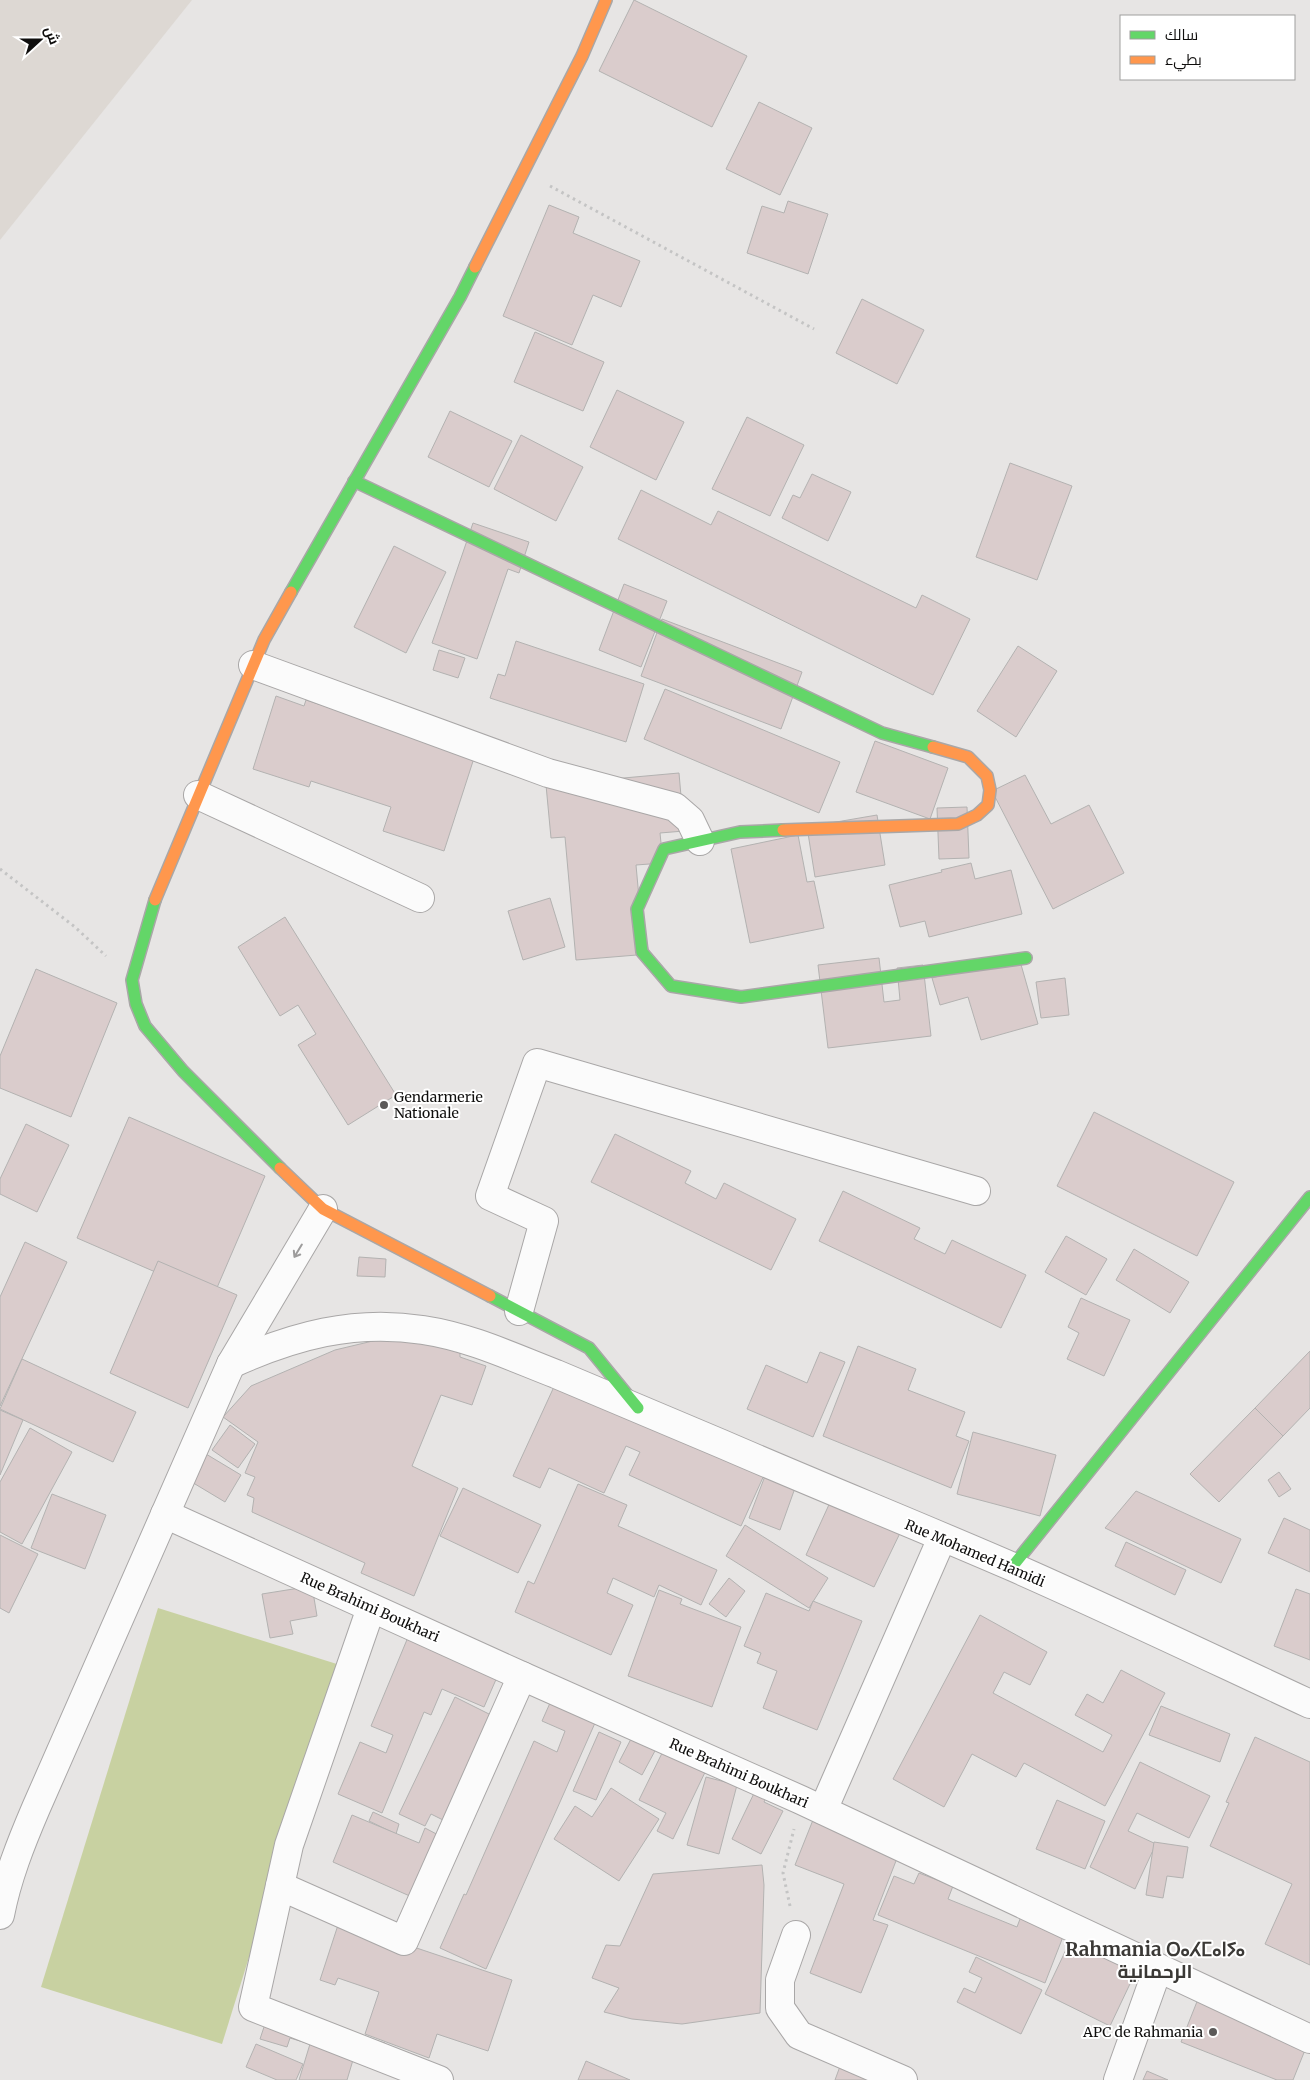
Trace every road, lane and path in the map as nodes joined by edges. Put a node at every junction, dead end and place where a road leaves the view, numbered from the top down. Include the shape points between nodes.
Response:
1 (606, 0) edge
2 (523, 172) junction
3 (814, 329) dead end
4 (354, 481) junction
5 (253, 665) junction
6 (198, 795) junction
7 (700, 841) junction
8 (0, 869) edge
9 (420, 898) dead end
10 (1026, 958) dead end
11 (132, 980) junction
12 (976, 1191) dead end
13 (1310, 1197) edge
14 (323, 1209) junction
15 (519, 1311) junction
16 (230, 1364) junction
17 (638, 1408) junction
18 (165, 1514) junction
19 (942, 1538) junction
20 (1012, 1567) junction
21 (371, 1608) junction
22 (522, 1676) junction
23 (1310, 1704) edge
24 (812, 1805) junction
25 (280, 1886) junction
26 (0, 1915) edge
27 (796, 1935) joint
28 (1158, 1968) junction
29 (1310, 2039) edge
30 (439, 2080) edge
31 (902, 2080) edge
32 (1118, 2080) edge

1 - 2 street via 582,56
2 - 3 path
2 - 4 street via 460,296
4 - 5 street
4 - 7 street via 882,732 968,757 987,776 990,790 988,805 977,815 958,824 740,832
5 - 6 street
5 - 7 street via 548,773 675,807 690,820
6 - 9 street
6 - 11 street via 152,906
7 - 10 street via 664,849 638,909 642,952 671,986 741,997
8 - 11 path via 76,927
11 - 14 street via 136,1004 145,1026 243,1133
12 - 15 street via 537,1063 490,1196 544,1221
13 - 20 street
14 - 15 street
14 -> 16 street
15 - 17 street via 589,1348
16 - 17 street, Rue Mohamed Hamidi via 305,1335 383,1327 422,1330 461,1338 498,1351
16 - 18 street
17 - 19 street, Rue Mohamed Hamidi
18 - 21 street, Rue Brahimi Boukhari
18 - 26 street via 17,1852
19 - 20 street, Rue Mohamed Hamidi
19 - 24 street
20 - 23 street, Rue Mohamed Hamidi
21 - 22 street, Rue Brahimi Boukhari
21 - 25 street via 290,1845
22 - 24 street, Rue Brahimi Boukhari
22 - 25 street via 404,1941
24 - 27 path via 782,1873
24 - 28 street, Rue Brahimi Boukhari
25 - 30 street via 253,2007
27 - 31 street via 780,1980 780,2008 799,2035
28 - 29 street, Rue Brahimi Boukhari
28 - 32 street

